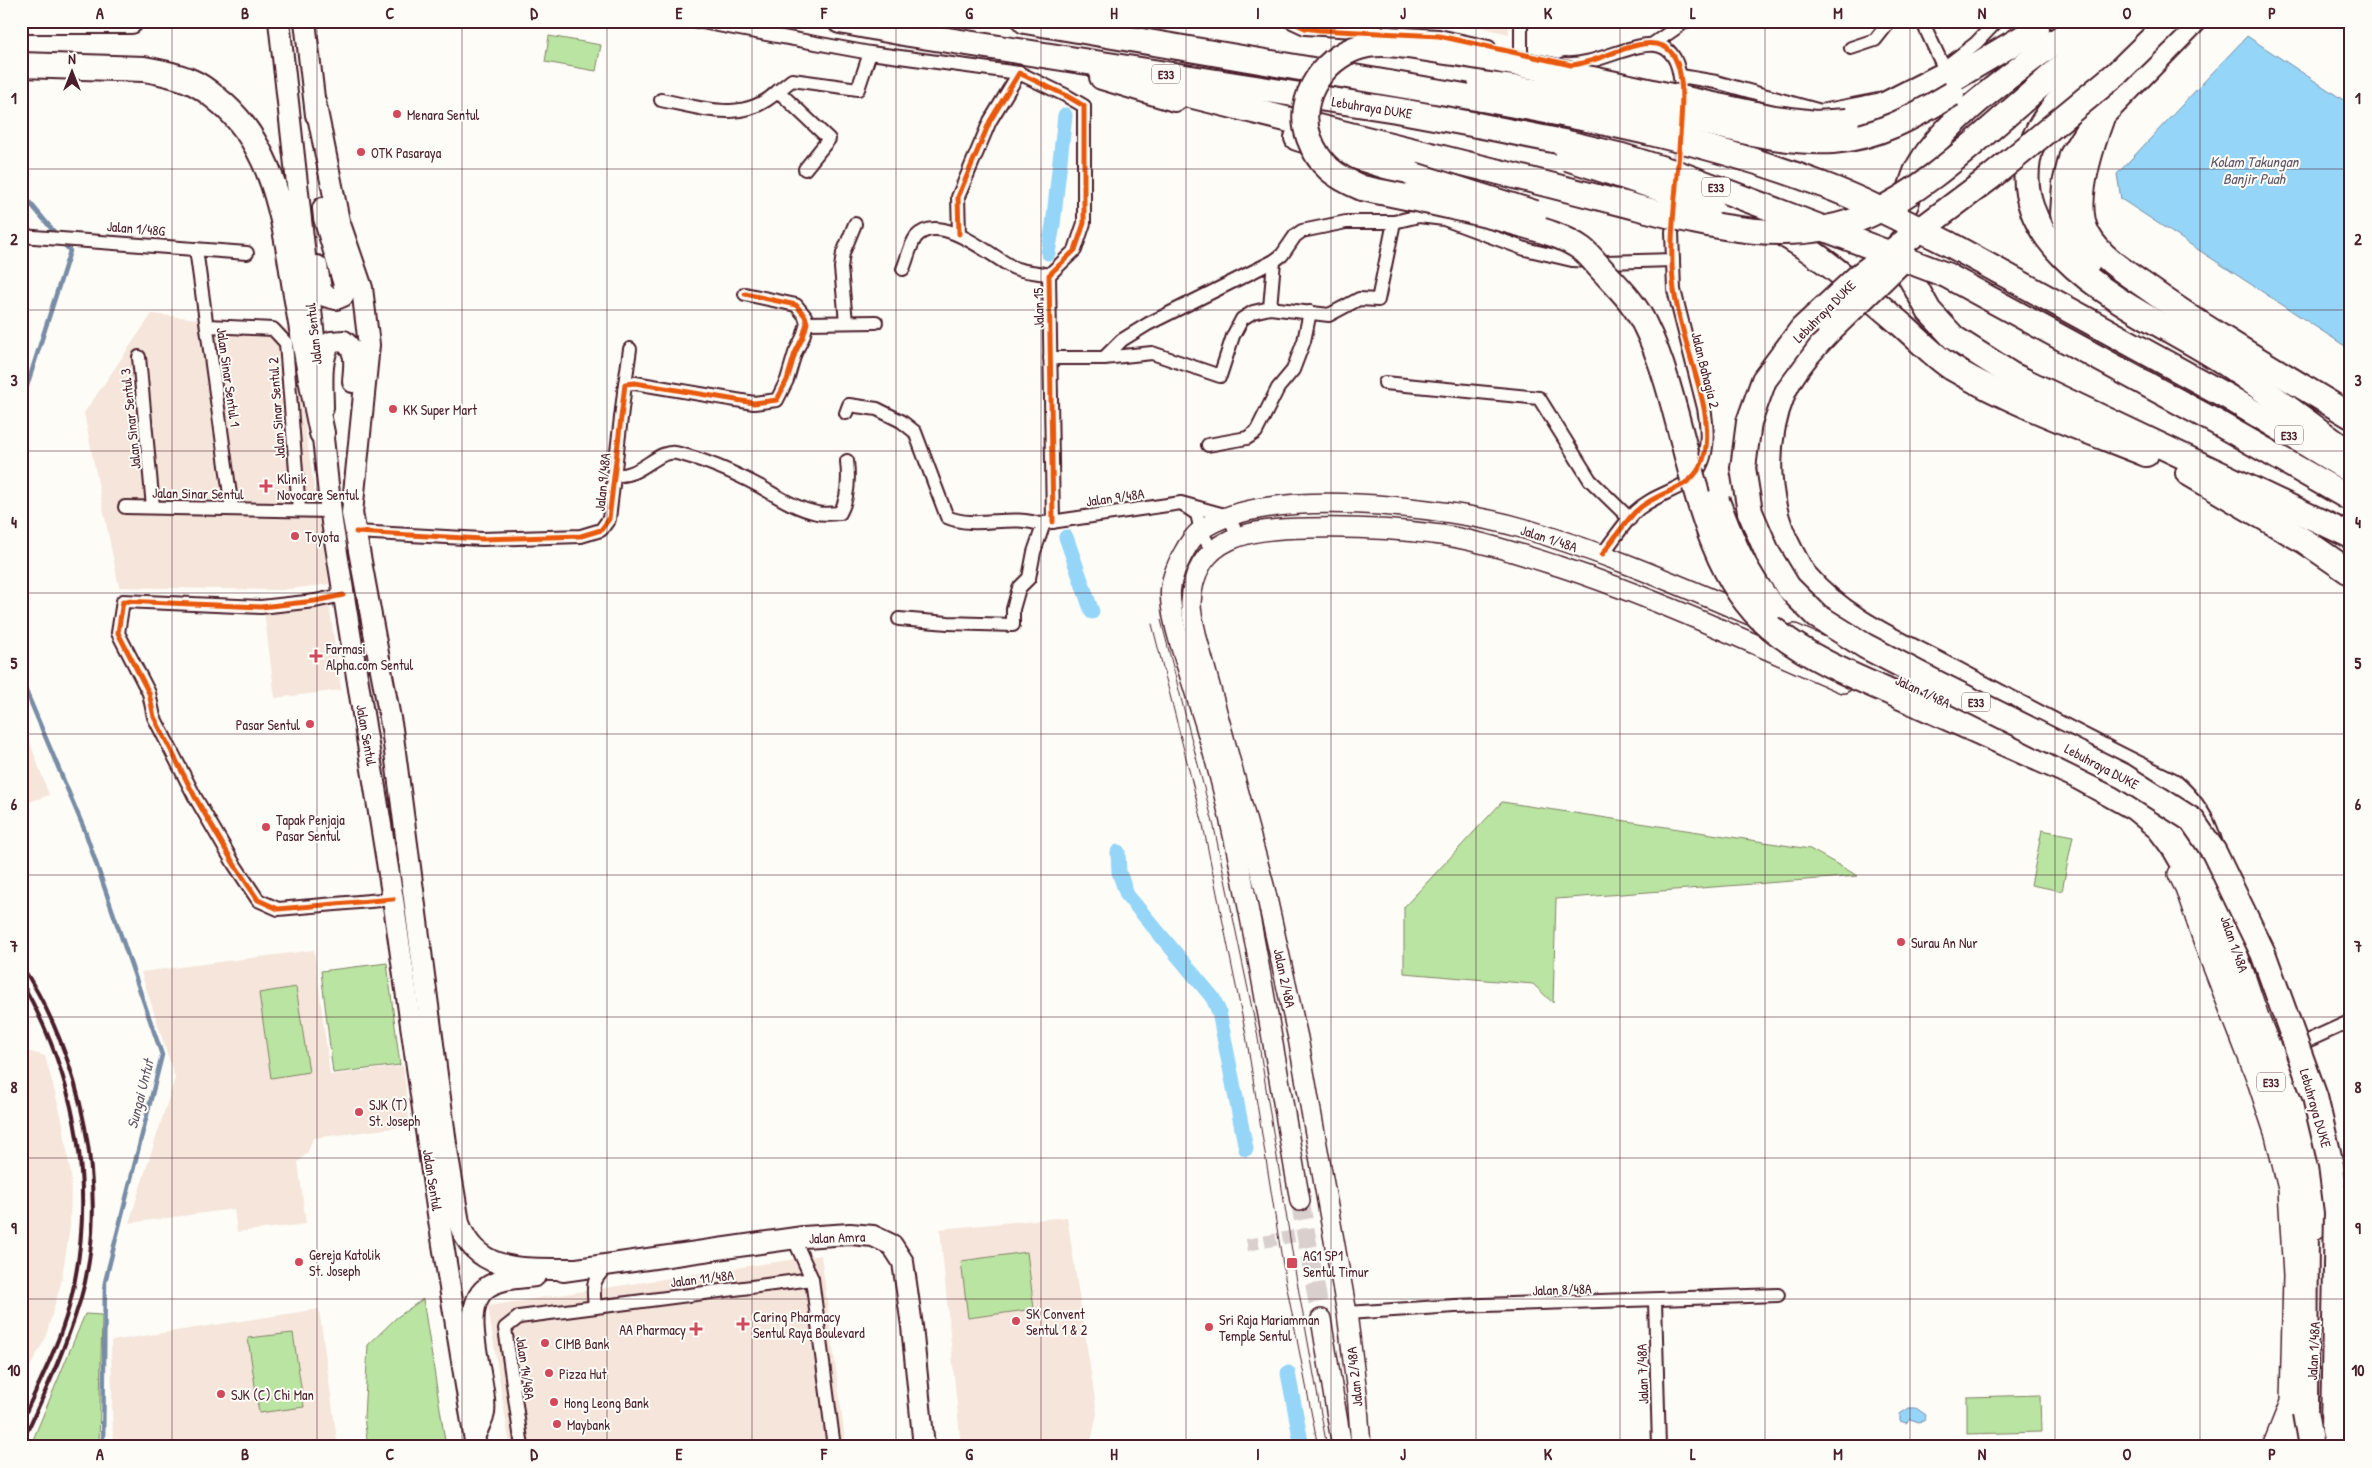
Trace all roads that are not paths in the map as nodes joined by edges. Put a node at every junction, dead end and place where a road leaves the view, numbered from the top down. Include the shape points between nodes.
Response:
1 (22, 21) edge
2 (132, 21) edge
3 (280, 21) edge
4 (305, 21) edge
5 (696, 21) edge
6 (840, 21) edge
7 (1025, 21) edge
8 (1290, 21) edge
9 (1520, 21) edge
10 (1686, 21) edge
11 (1890, 21) edge
12 (1922, 21) edge
13 (1997, 21) edge
14 (2084, 21) edge
15 (2114, 21) edge
16 (2137, 21) edge
17 (2170, 21) edge
18 (2194, 21) edge
19 (2043, 25) edge
20 (1653, 44) junction
21 (1851, 48) dead end
22 (870, 53) junction
23 (1521, 54) junction
24 (1016, 62) junction
25 (21, 65) edge
26 (1944, 68) junction
27 (1681, 76) junction
28 (287, 87) junction
29 (1681, 90) dead end
30 (778, 91) junction
31 (1481, 91) junction
32 (314, 92) junction
33 (661, 100) dead end
34 (2102, 117) junction
35 (1481, 130) junction
36 (805, 169) dead end
37 (1991, 177) junction
38 (1676, 204) dead end
39 (1394, 222) junction
40 (855, 224) dead end
41 (959, 234) junction
42 (26, 236) edge
43 (196, 248) junction
44 (247, 253) dead end
45 (1673, 260) junction
46 (1274, 261) junction
47 (903, 269) dead end
48 (1049, 275) junction
49 (745, 294) dead end
50 (2120, 300) junction
51 (1270, 308) junction
52 (1310, 312) junction
53 (846, 322) junction
54 (876, 322) dead end
55 (807, 323) junction
56 (207, 326) junction
57 (630, 349) dead end
58 (139, 357) dead end
59 (1050, 358) junction
60 (1104, 358) junction
61 (1384, 383) dead end
62 (626, 384) junction
63 (846, 413) dead end
64 (2351, 416) edge
65 (322, 433) junction
66 (1208, 445) dead end
67 (2351, 454) edge
68 (847, 461) dead end
69 (2171, 464) junction
70 (2351, 471) edge
71 (614, 475) junction
72 (2351, 499) edge
73 (1181, 503) junction
74 (125, 507) dead end
75 (153, 507) junction
76 (232, 509) junction
77 (299, 510) junction
78 (331, 511) junction
79 (1228, 516) junction
80 (1630, 519) junction
81 (2315, 519) junction
82 (354, 522) junction
83 (1047, 523) junction
84 (1201, 530) junction
85 (1238, 535) junction
86 (2351, 536) edge
87 (1212, 551) junction
88 (1602, 555) junction
89 (2351, 573) edge
90 (343, 594) junction
91 (899, 619) dead end
92 (1919, 705) junction
93 (393, 899) junction
94 (2222, 907) junction
95 (2351, 1021) edge
96 (2274, 1056) junction
97 (1300, 1201) tunnel mouth
98 (794, 1239) junction
99 (610, 1264) junction
100 (575, 1269) junction
101 (812, 1279) junction
102 (1778, 1295) dead end
103 (1655, 1301) junction
104 (595, 1307) junction
105 (1347, 1313) junction
106 (1321, 1319) tunnel mouth
107 (475, 1442) edge
108 (522, 1447) edge
109 (834, 1447) edge
110 (924, 1447) edge
111 (1342, 1447) edge
112 (1361, 1447) edge
113 (1659, 1447) edge
114 (2272, 1447) edge
115 (2290, 1447) edge
116 (2311, 1447) edge
117 (2338, 1447) edge

1 - 2 highway
3 - 28 main road, Jalan Sentul
4 - 32 main road, Jalan Sentul
5 - 22 street
6 - 24 highway, Lebuhraya DUKE / E33
7 - 31 highway, Lebuhraya DUKE / E33 via 1294,69
8 - 23 street via 1304,28 1319,30 1439,36
9 - 23 street
10 - 20 street
11 - 21 street via 1874,40
12 - 26 street
13 - 26 street via 1976,43
14 - 81 highway via 1960,118 1935,144 1917,170 1903,214 1901,240 1910,275 1929,311 1954,338 2012,375
15 - 24 highway, bridge via 1927,182 1870,214 1834,227 1775,232 1707,224 1499,172
16 - 50 highway via 2063,95 2032,143 2029,162 2030,198 2049,238 2083,276
17 - 37 highway, Lebuhraya DUKE / E33, bridge via 2116,74
18 - 34 highway
19 - 31 highway, bridge via 1952,94 1902,123 1834,141 1734,129 1554,93
19 - 92 highway, bridge via 1926,95 1847,121 1815,123 1774,118 1487,57 1399,46 1368,45 1340,55 1325,67 1308,96 1305,127 1315,155 1344,180 1362,188 1494,216 1550,233 1582,249 1625,294 1645,324 1666,376 1700,501 1722,562 1738,591 1768,625 1826,664
20 - 23 street via 1634,46 1582,64 1560,64
20 - 27 street via 1671,52 1678,62
22 - 24 street
22 - 30 street via 858,88 792,80
24 - 35 highway, Lebuhraya DUKE / E33 via 1396,110
24 - 41 street via 958,197
24 - 48 street, Jalan 15 via 1084,106 1084,223 1075,250
24 - 92 highway, bridge via 1249,121 1325,148 1497,200 1565,224 1596,243 1642,291 1658,319 1681,375 1715,496 1737,554 1755,586 1783,620 1832,656
25 - 65 highway via 144,69 164,73 193,82 212,94 235,116 255,142 275,186
26 - 27 street via 1884,99 1820,111 1716,82
27 - 29 street
28 - 32 main road via 321,289 325,296 336,299 343,296 344,290 324,218
28 - 65 main road, Jalan Sentul
30 - 33 street via 766,103 728,113
30 - 36 street via 829,139
31 - 70 highway, Lebuhraya DUKE / E33, bridge via 1750,160 1826,186 1877,208 2228,397
32 - 82 main road, Jalan Sentul via 338,221 362,288 369,345
34 - 50 highway via 2087,131 2072,156 2063,197 2063,214 2069,231 2094,271
34 - 64 highway via 2083,182 2082,209 2088,235 2114,264 2166,302
35 - 69 highway, bridge via 1710,205 1732,209 1766,223 1797,242 1877,303 1951,367 2032,410
35 - 72 highway, Lebuhraya DUKE / E33, bridge via 1562,142 1680,174 1946,276
37 - 94 highway, bridge via 1967,205 1878,282 1830,330 1804,358 1784,392 1774,419 1769,457 1771,497 1782,534 1804,575 1834,606 1985,690 2171,785 2198,814 2206,831
37 - 117 highway, Lebuhraya DUKE / E33, bridge via 1859,276 1802,328 1764,380 1749,422 1743,468 1750,512 1768,554 1788,588 1817,616 1865,646 2123,776 2192,820 2214,852 2263,953 2315,1097 2331,1165 2337,1212 2333,1430
38 - 45 street, Jalan Bahagia 2
39 - 45 street via 1418,216 1444,219 1525,249 1572,260
39 - 46 street via 1346,222 1302,231
39 - 52 street via 1378,300 1359,299 1329,315
40 - 53 street via 841,268
41 - 47 street via 930,229 916,237
41 - 48 street via 1013,268
42 - 43 street, Jalan 1/48G
43 - 44 street, Jalan 1/48G
43 - 56 street, Jalan Sinar Sentul 1
45 - 80 street, Jalan Bahagia 2 via 1674,290 1704,408 1707,449 1690,479 1660,495
46 - 51 street
46 - 60 street via 1148,324 1122,340
48 - 59 street, Jalan 15
49 - 55 street via 796,305 802,310
50 - 67 highway via 2224,363
51 - 52 street
51 - 60 street via 1242,319 1220,376 1152,353
52 - 66 street via 1293,370 1278,388 1256,432 1247,438
53 - 54 street
53 - 55 street
55 - 62 street via 777,400 754,404
56 - 76 street, Jalan Sinar Sentul 1
56 - 77 street, Jalan Sinar Sentul 2 via 273,329 286,343
57 - 62 street, Jalan 9/48A
58 - 75 street, Jalan Sinar Sentul 3
59 - 60 street
59 - 83 street, Jalan 15
61 - 80 street via 1539,398 1590,480
62 - 71 street, Jalan 9/48A
63 - 83 street, Jalan 9/48A via 849,405 878,409 915,432 947,517 957,521
65 - 78 main road, Jalan Sentul
65 - 82 main road via 324,360 331,342 344,341 355,355 348,485
68 - 71 street via 849,478 845,504 840,513 817,513 785,501 713,464 674,453 624,477
69 - 81 highway
69 - 89 highway via 2306,542
71 - 82 street, Jalan 9/48A via 609,519 601,530 581,536 482,539
73 - 79 street, Jalan 9/48A
73 - 83 street, Jalan 9/48A
73 - 84 street via 1197,514
74 - 75 street, Jalan Sinar Sentul
75 - 76 street, Jalan Sinar Sentul
76 - 77 street, Jalan Sinar Sentul
77 - 78 street, Jalan Sinar Sentul
78 - 90 main road, Jalan Sentul
79 - 84 main road, Jalan 2/48A
79 - 85 street
79 - 88 main road, Jalan 1/48A via 1288,505 1355,503 1462,514 1521,528
80 - 88 street, Jalan Bahagia 2
81 - 86 highway
82 - 100 main road, Jalan Sentul via 392,729 459,1223 471,1246 494,1263
83 - 91 street, Jalan 15 via 1032,559 1029,578 1020,588 1013,625
84 - 87 street
84 - 97 main road, Jalan 2/48A via 1191,540 1171,586 1172,607 1222,788 1245,892
85 - 87 main road, Jalan 2/48A
85 - 114 main road, Jalan 1/48A via 1293,528 1350,527 1442,535 1513,551 1610,583 1948,729 2101,797 2144,828 2169,857 2185,888 2255,1075 2283,1162 2288,1190 2293,1276 2290,1402
87 - 105 main road, Jalan 2/48A via 1199,568 1191,605 1269,908 1298,1038
88 - 94 main road, Jalan 1/48A via 1880,672 2082,764 2146,799 2185,839
90 - 93 main road, Jalan Sentul
90 - 93 street via 315,601 261,607 123,601 118,633 149,693 154,717 195,797 258,900 278,910
92 - 116 highway, Lebuhraya DUKE / E33, bridge via 2075,775 2135,808 2159,828 2192,875 2297,1151 2306,1222 2305,1412
93 - 107 main road, Jalan Sentul via 438,1214
94 - 96 main road, Jalan 1/48A
95 - 96 street
96 - 115 main road, Jalan 1/48A via 2294,1103 2315,1190 2317,1273 2310,1406
98 - 99 main road, Jalan Amra
98 - 101 street
98 - 110 main road, Jalan Amra via 850,1234 873,1236 892,1245 903,1262
99 - 100 main road, Jalan Amra
99 - 104 street via 598,1274 593,1286
100 - 107 main road via 504,1281 486,1288 477,1301 473,1320 484,1413
101 - 104 street, Jalan 11/48A
101 - 109 street
102 - 103 street, Jalan 8/48A
103 - 105 street, Jalan 8/48A via 1456,1306
103 - 113 street, Jalan 7/48A
104 - 108 street, Jalan 14/48A via 519,1317 505,1328
105 - 112 main road, Jalan 2/48A
106 - 111 main road, Jalan 2/48A

